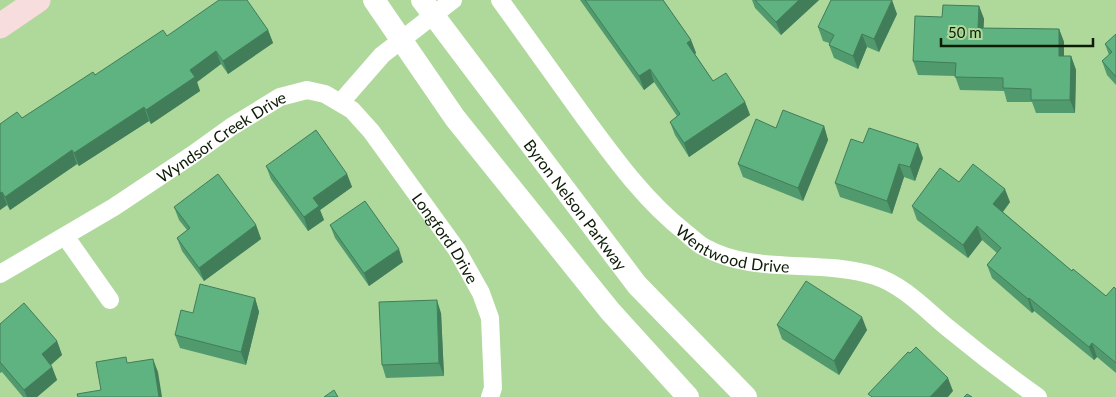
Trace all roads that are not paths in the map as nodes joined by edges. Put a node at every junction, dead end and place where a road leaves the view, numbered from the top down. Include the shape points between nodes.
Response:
1 (38, 0) edge
2 (374, 0) edge
3 (453, 0) edge
4 (500, 0) edge
5 (427, 8) edge
6 (0, 26) edge
7 (402, 39) junction
8 (341, 102) junction
9 (65, 236) junction
10 (0, 274) edge
11 (110, 300) dead end
12 (490, 397) edge
13 (688, 397) edge
14 (746, 397) edge
15 (1038, 397) edge

1 - 6 main road
2 - 7 street
3 - 5 street
4 - 15 street, Wentwood Drive via 622,169 651,202 703,247 733,260 847,270 874,275 896,284 990,362
5 - 7 street
5 - 14 street, Byron Nelson Parkway via 637,285
7 - 8 street via 382,55
7 - 13 street via 455,118 610,311
8 - 9 street, Wyndsor Creek Drive via 307,90 280,97
8 - 12 street, Longford Drive via 371,131 457,250 481,293 490,318
9 - 10 street, Wyndsor Creek Drive
9 - 11 street

